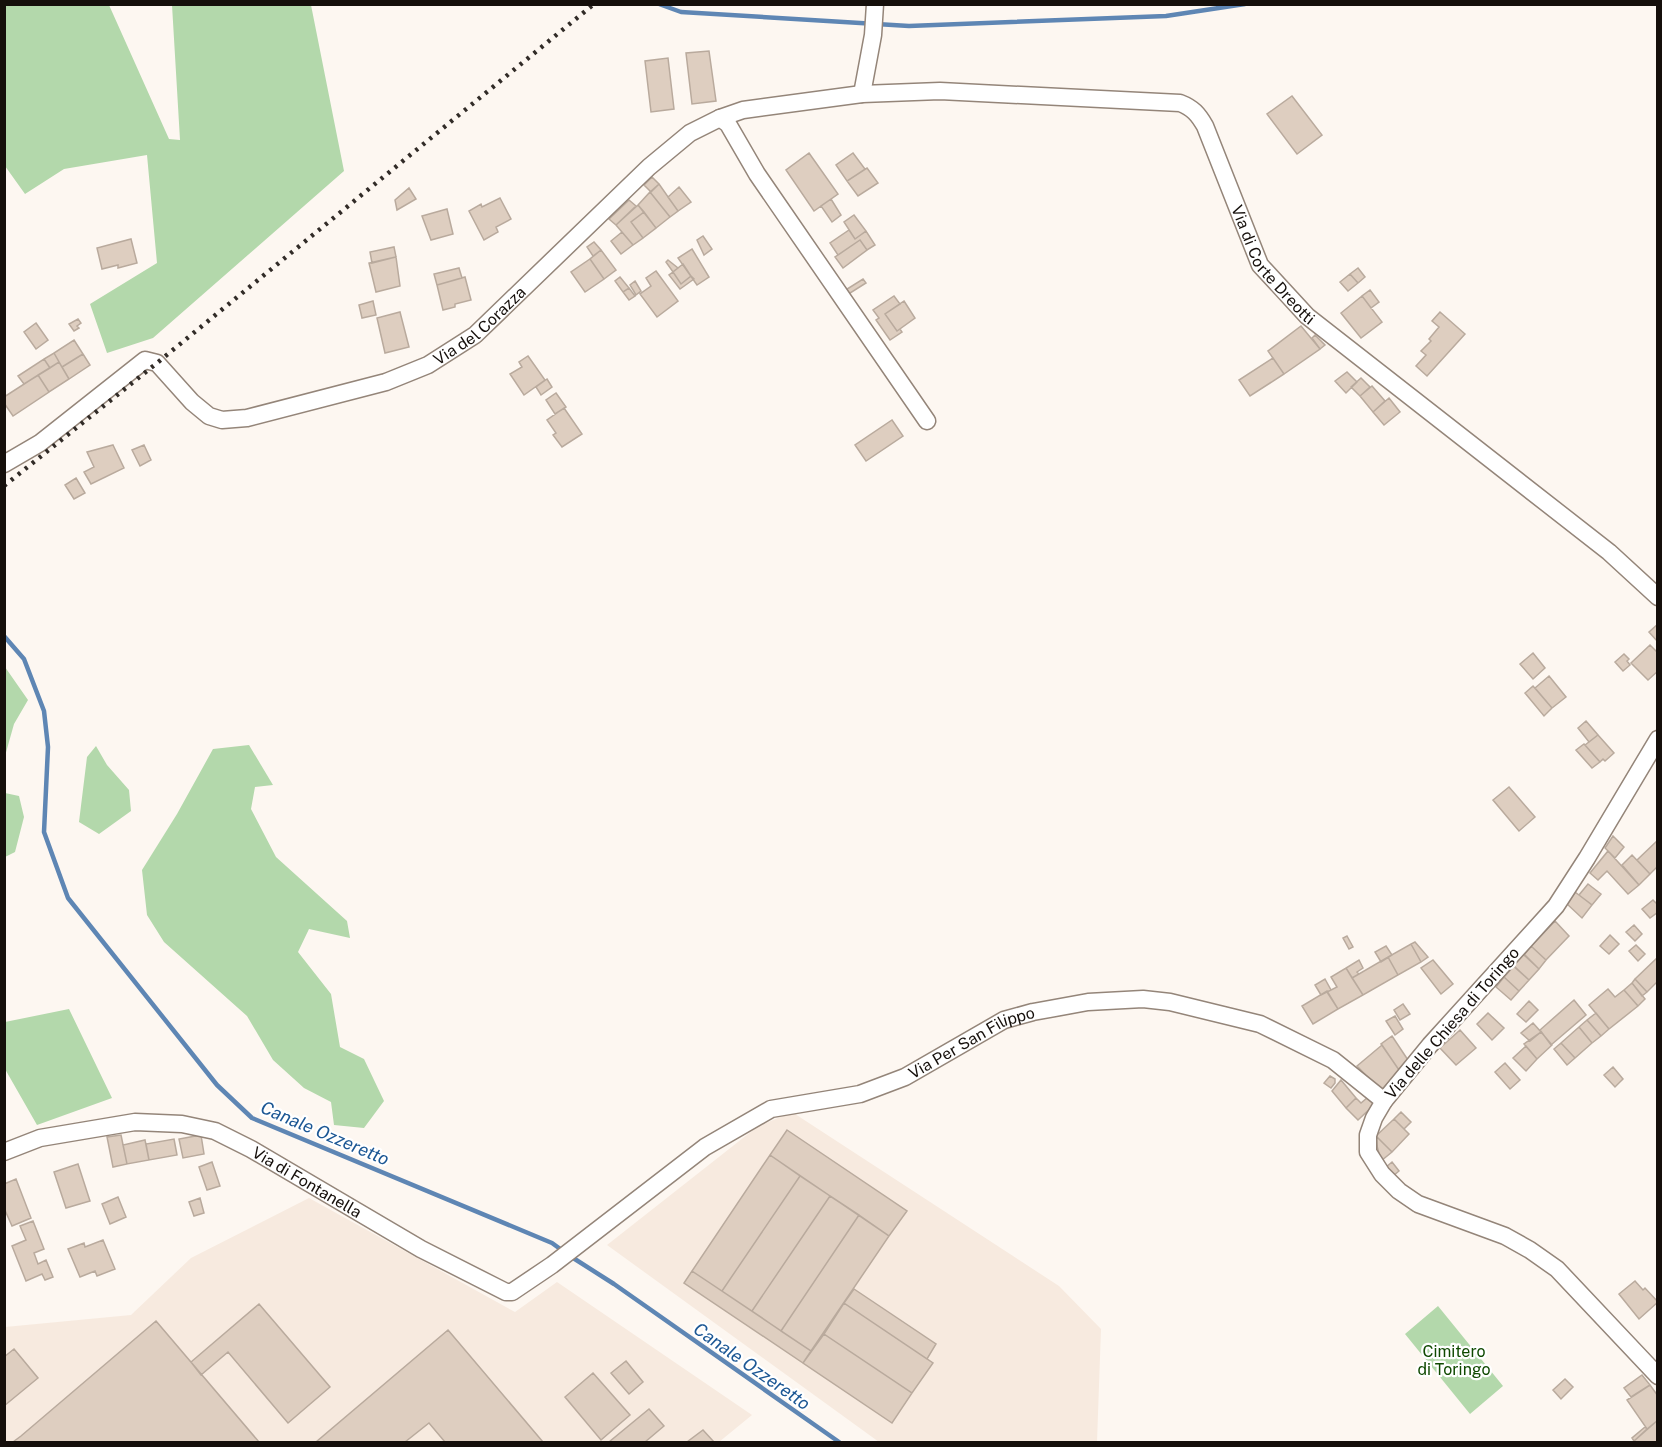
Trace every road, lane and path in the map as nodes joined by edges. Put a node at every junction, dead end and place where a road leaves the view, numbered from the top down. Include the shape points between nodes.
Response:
1 (876, 5) edge
2 (862, 94) junction
3 (720, 118) junction
4 (927, 422) dead end
5 (4, 464) edge
6 (1658, 597) edge
7 (1658, 738) edge
8 (1384, 1101) junction
9 (4, 1152) edge
10 (582, 1241) joint
11 (1658, 1376) edge

1 - 2 street
2 - 3 street, Via del Corazza via 743,110
2 - 6 street, Via di Corte Dreotti via 940,91 1191,107 1205,126 1260,265 1307,316 1609,552
3 - 4 street via 728,124 757,174
3 - 5 street, Via del Corazza via 666,153 475,335 428,365 386,382 247,418 222,420 209,416 192,402 157,363 145,360 40,443
7 - 8 street, Via delle Chiesa di Toringo via 1556,906
8 - 10 street, Via Per San Filippo via 1333,1060 1260,1024 1170,1002 1088,1002 1004,1020 904,1077 860,1094 771,1109 705,1147
8 - 11 street, Via delle Chiesa di Toringo via 1368,1135 1368,1152 1382,1174 1418,1204 1505,1236 1557,1269
9 - 10 street, Via di Fontanella via 40,1138 135,1122 215,1131 421,1250 506,1292 518,1290

